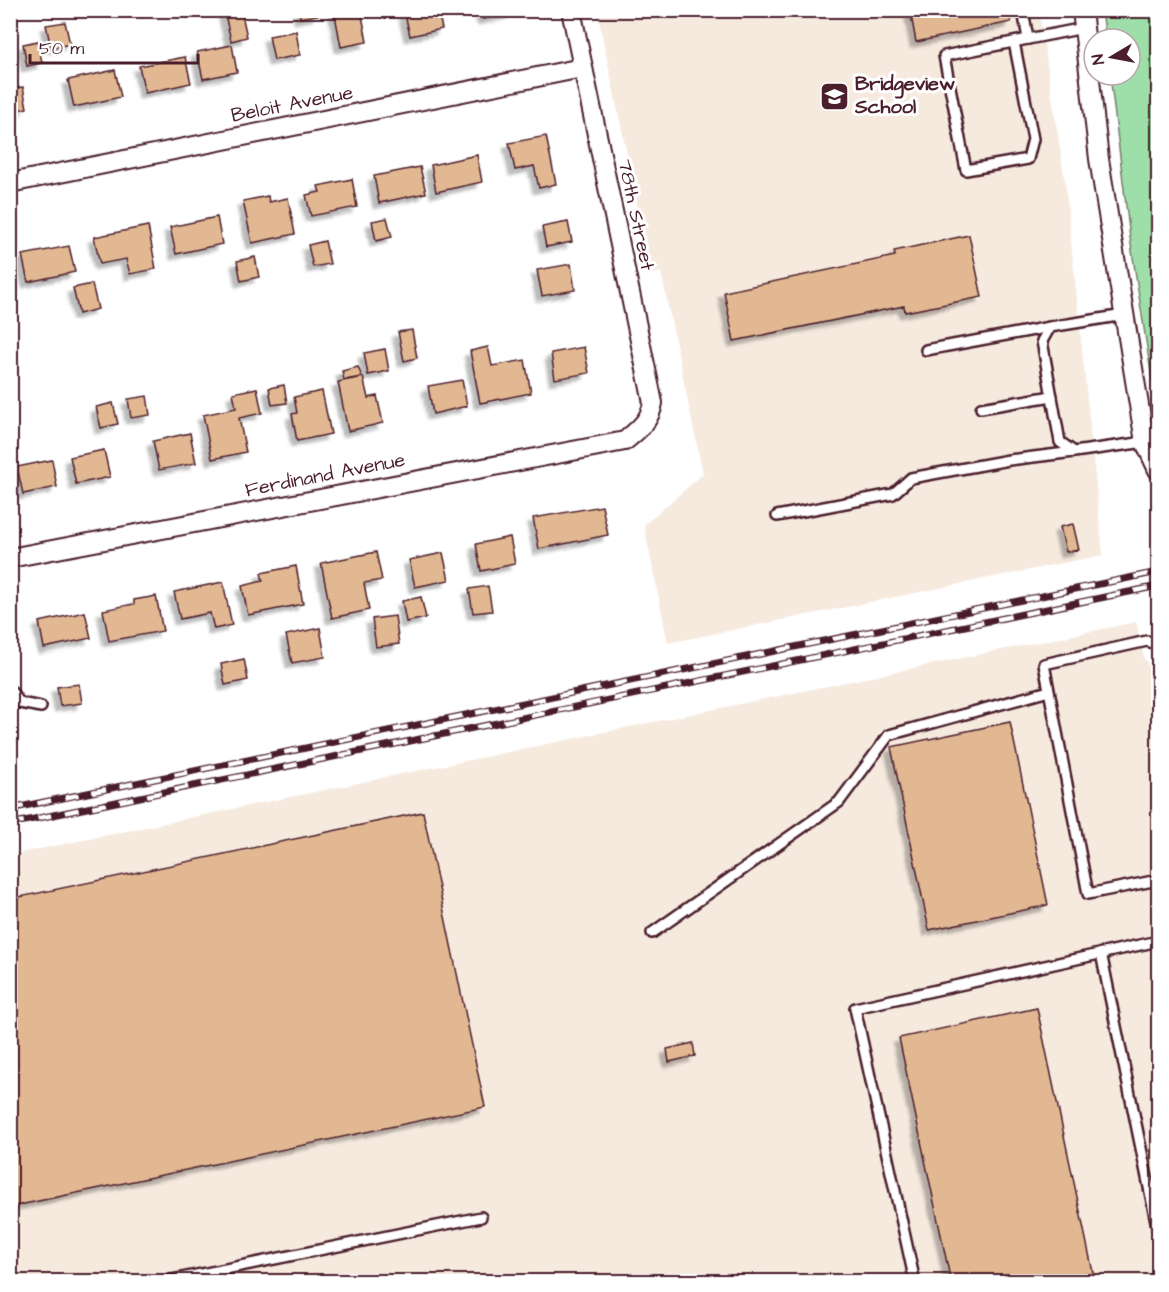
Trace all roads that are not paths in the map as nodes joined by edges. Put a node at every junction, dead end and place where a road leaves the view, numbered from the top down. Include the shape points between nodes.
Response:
1 (571, 10) edge
2 (1023, 10) edge
3 (1083, 19) edge
4 (1028, 39) junction
5 (1014, 42) junction
6 (582, 68) junction
7 (10, 183) edge
8 (1124, 315) junction
9 (1050, 327) junction
10 (926, 350) dead end
11 (1052, 396) junction
12 (981, 408) dead end
13 (643, 426) joint
14 (1144, 442) junction
15 (1074, 452) junction
16 (1158, 470) edge
17 (777, 516) dead end
18 (10, 558) edge
19 (1158, 645) edge
20 (10, 690) edge
21 (1049, 691) junction
22 (41, 707) dead end
23 (1158, 880) edge
24 (652, 933) dead end
25 (1158, 941) edge
26 (1101, 954) junction
27 (481, 1217) dead end
28 (1158, 1231) edge
29 (162, 1281) edge
30 (915, 1281) edge

1 - 6 street, 78th Street
2 - 4 lane
3 - 4 lane
3 - 8 street via 1099,159
4 - 5 lane
5 - 5 lane via 944,56 966,171 1028,159 1033,139
6 - 7 street, Beloit Avenue
6 - 13 street, 78th Street via 653,403
8 - 9 lane
8 - 14 street
9 - 10 lane
9 - 11 lane via 1042,341
11 - 12 lane
11 - 15 lane via 1060,442
13 - 18 street, Ferdinand Avenue via 625,441
14 - 15 lane
14 - 16 street
15 - 17 lane via 911,478 893,494
19 - 21 lane via 1147,640 1044,664
20 - 22 lane via 20,703
21 - 23 lane via 1088,894
21 - 24 lane via 889,735 838,802
25 - 26 lane
26 - 28 lane
26 - 30 lane via 855,1008
27 - 29 lane

